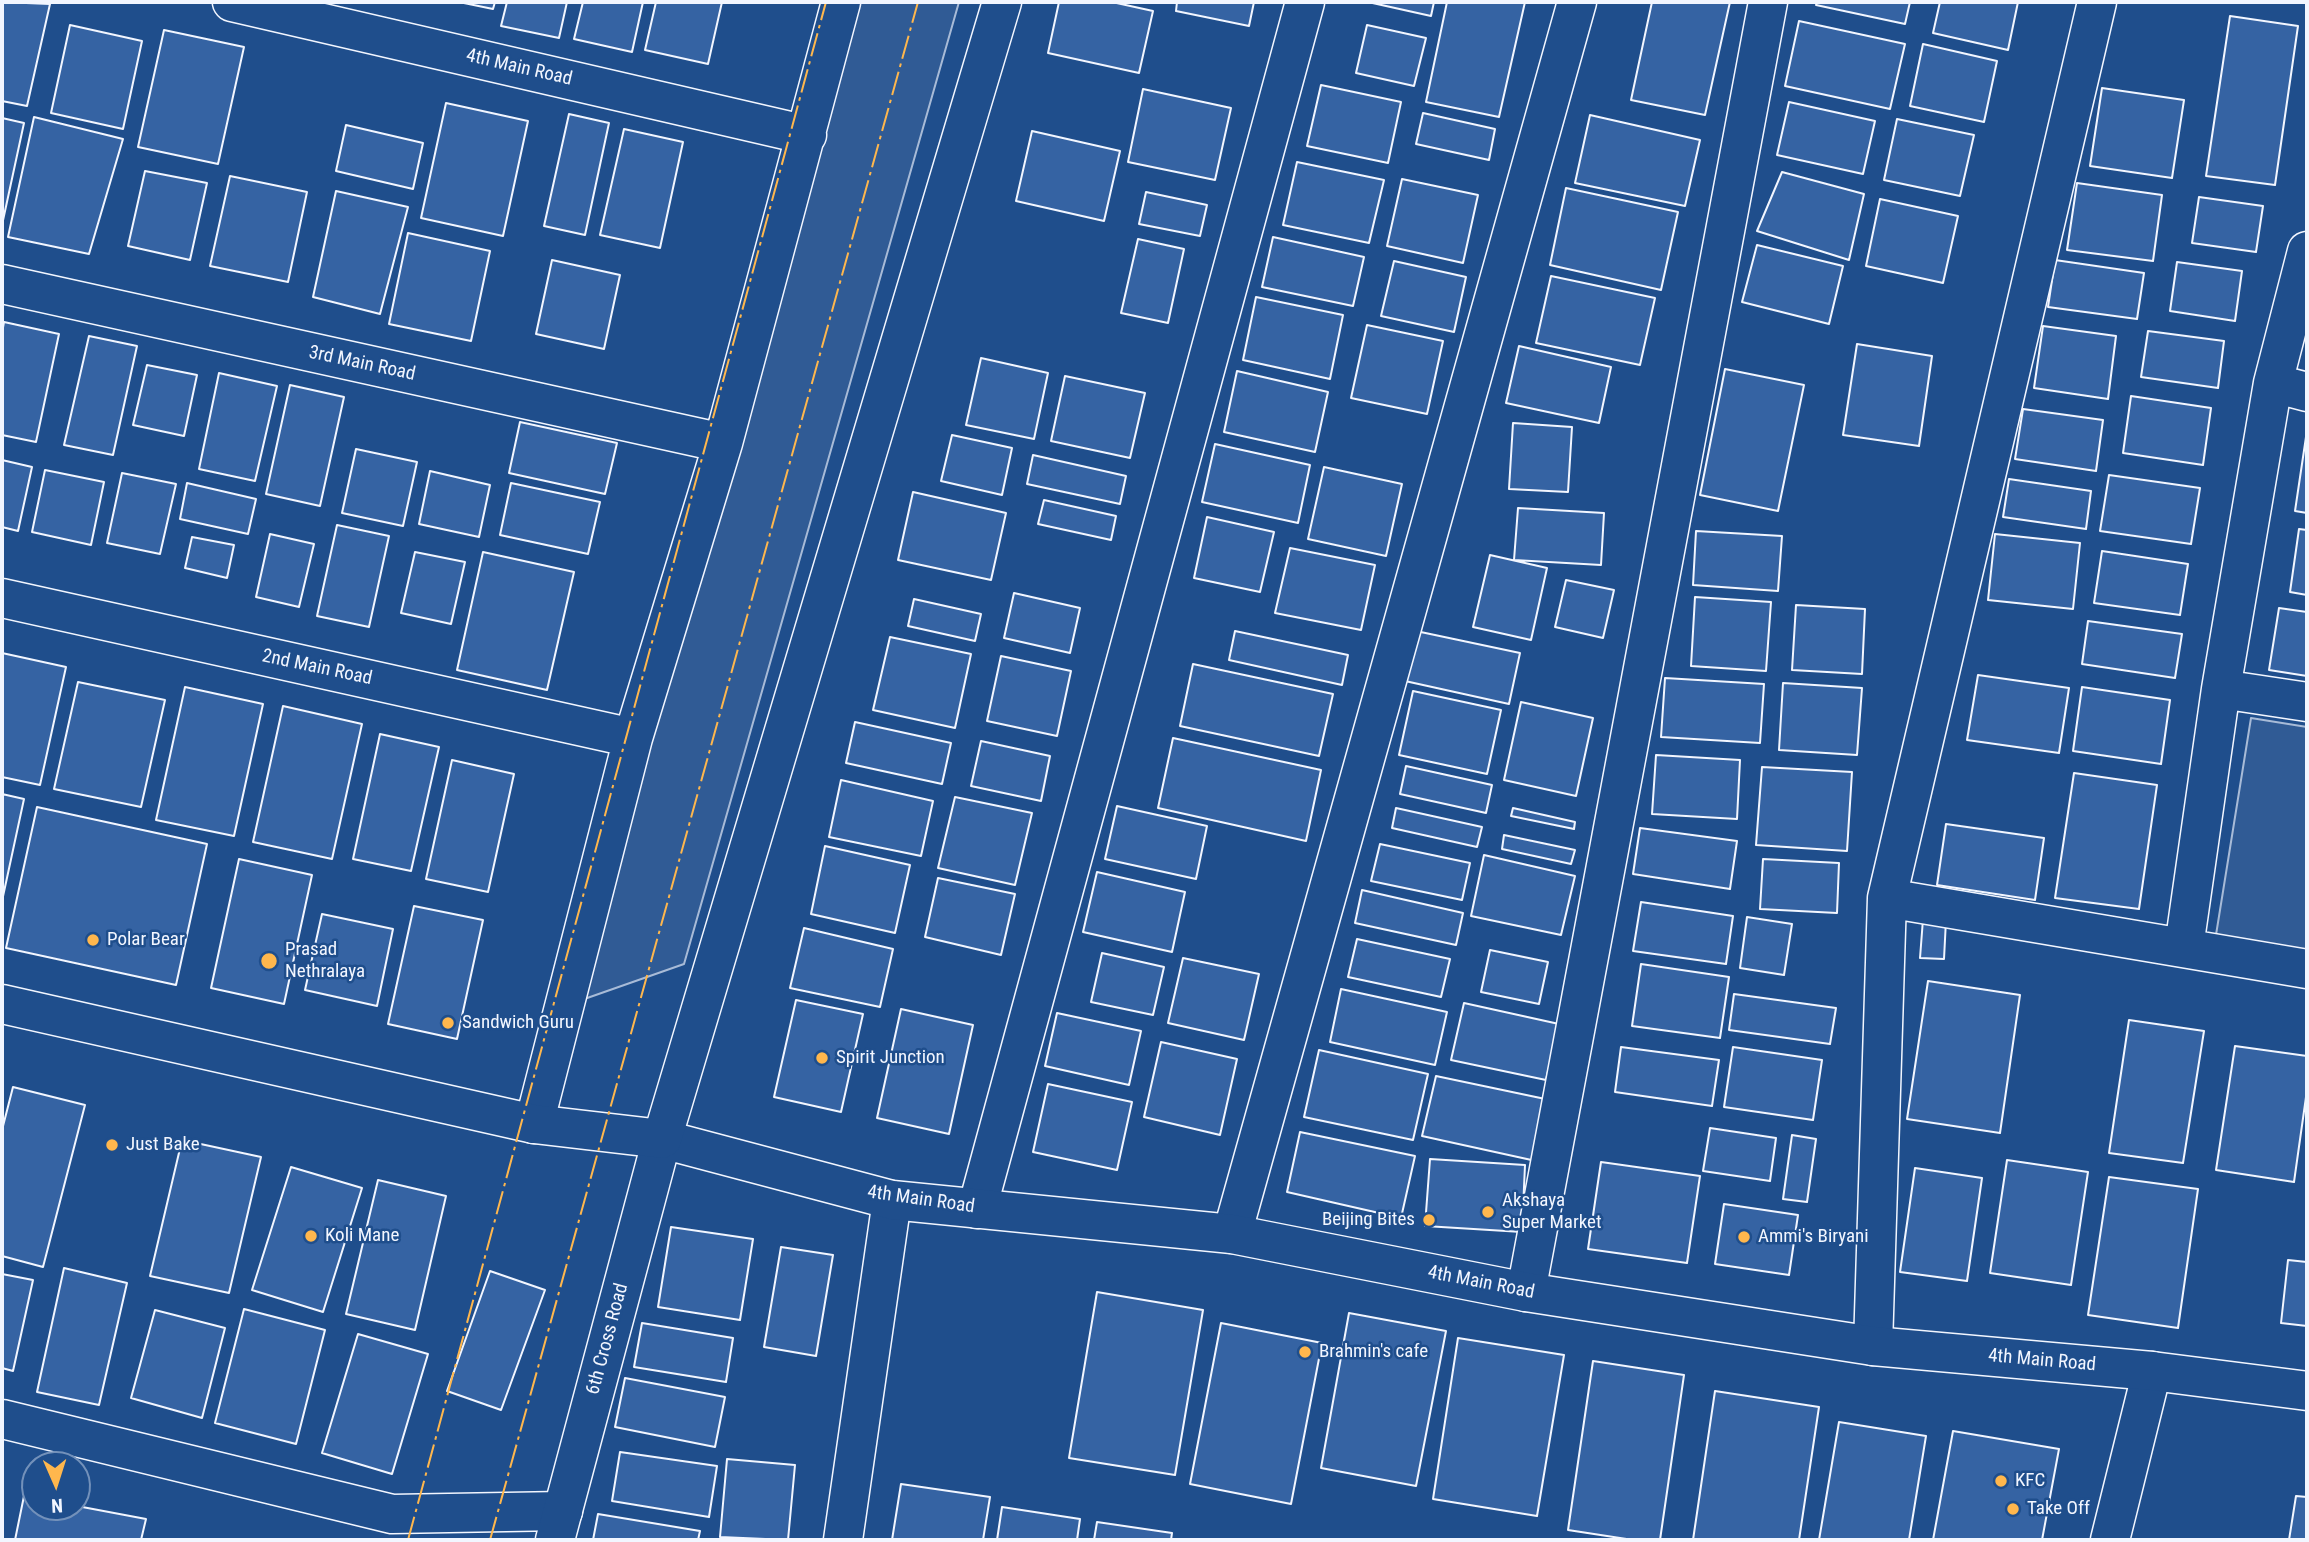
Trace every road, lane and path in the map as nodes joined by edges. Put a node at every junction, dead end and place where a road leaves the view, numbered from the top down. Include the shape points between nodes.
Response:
1 (232, 2) edge
2 (841, 2) edge
3 (1002, 2) edge
4 (1305, 2) edge
5 (1577, 2) edge
6 (1768, 2) edge
7 (2097, 2) edge
8 (807, 135) junction
9 (2307, 251) edge
10 (2, 284) edge
11 (2290, 387) edge
12 (723, 443) junction
13 (2, 598) edge
14 (2221, 689) junction
15 (2307, 702) edge
16 (633, 738) junction
17 (1886, 898) junction
18 (2184, 947) junction
19 (2307, 969) edge
20 (2, 1004) edge
21 (534, 1124) junction
22 (662, 1139) junction
23 (892, 1200) junction
24 (977, 1209) junction
25 (1232, 1234) junction
26 (1527, 1292) junction
27 (1873, 1346) junction
28 (2152, 1371) junction
29 (2307, 1391) edge
30 (2, 1419) edge
31 (480, 1526) edge
32 (559, 1526) edge
33 (388, 1527) edge
34 (843, 1540) edge
35 (2110, 1540) edge

1 - 8 street, 4th Main Road
2 - 8 street
3 - 22 street, 6th Cross Road
4 - 24 street
5 - 25 street
6 - 26 street
7 - 17 street
8 - 12 street
9 - 11 street
10 - 12 street, 3rd Main Road
11 - 14 street
12 - 16 street
13 - 16 street, 2nd Main Road
14 - 15 street
14 - 18 street
16 - 21 street
17 - 18 street
17 - 27 street
18 - 19 street
20 - 21 street, 4th Main Road
21 - 22 street, 4th Main Road
22 - 23 street, 4th Main Road
22 - 32 street, 6th Cross Road
23 - 24 street, 4th Main Road
23 - 34 street
24 - 25 street, 4th Main Road
25 - 26 street, 4th Main Road
26 - 27 street, 4th Main Road
27 - 28 street, 4th Main Road
28 - 29 street, 4th Main Road
28 - 35 street
30 - 33 street
31 - 32 street
31 - 33 street

